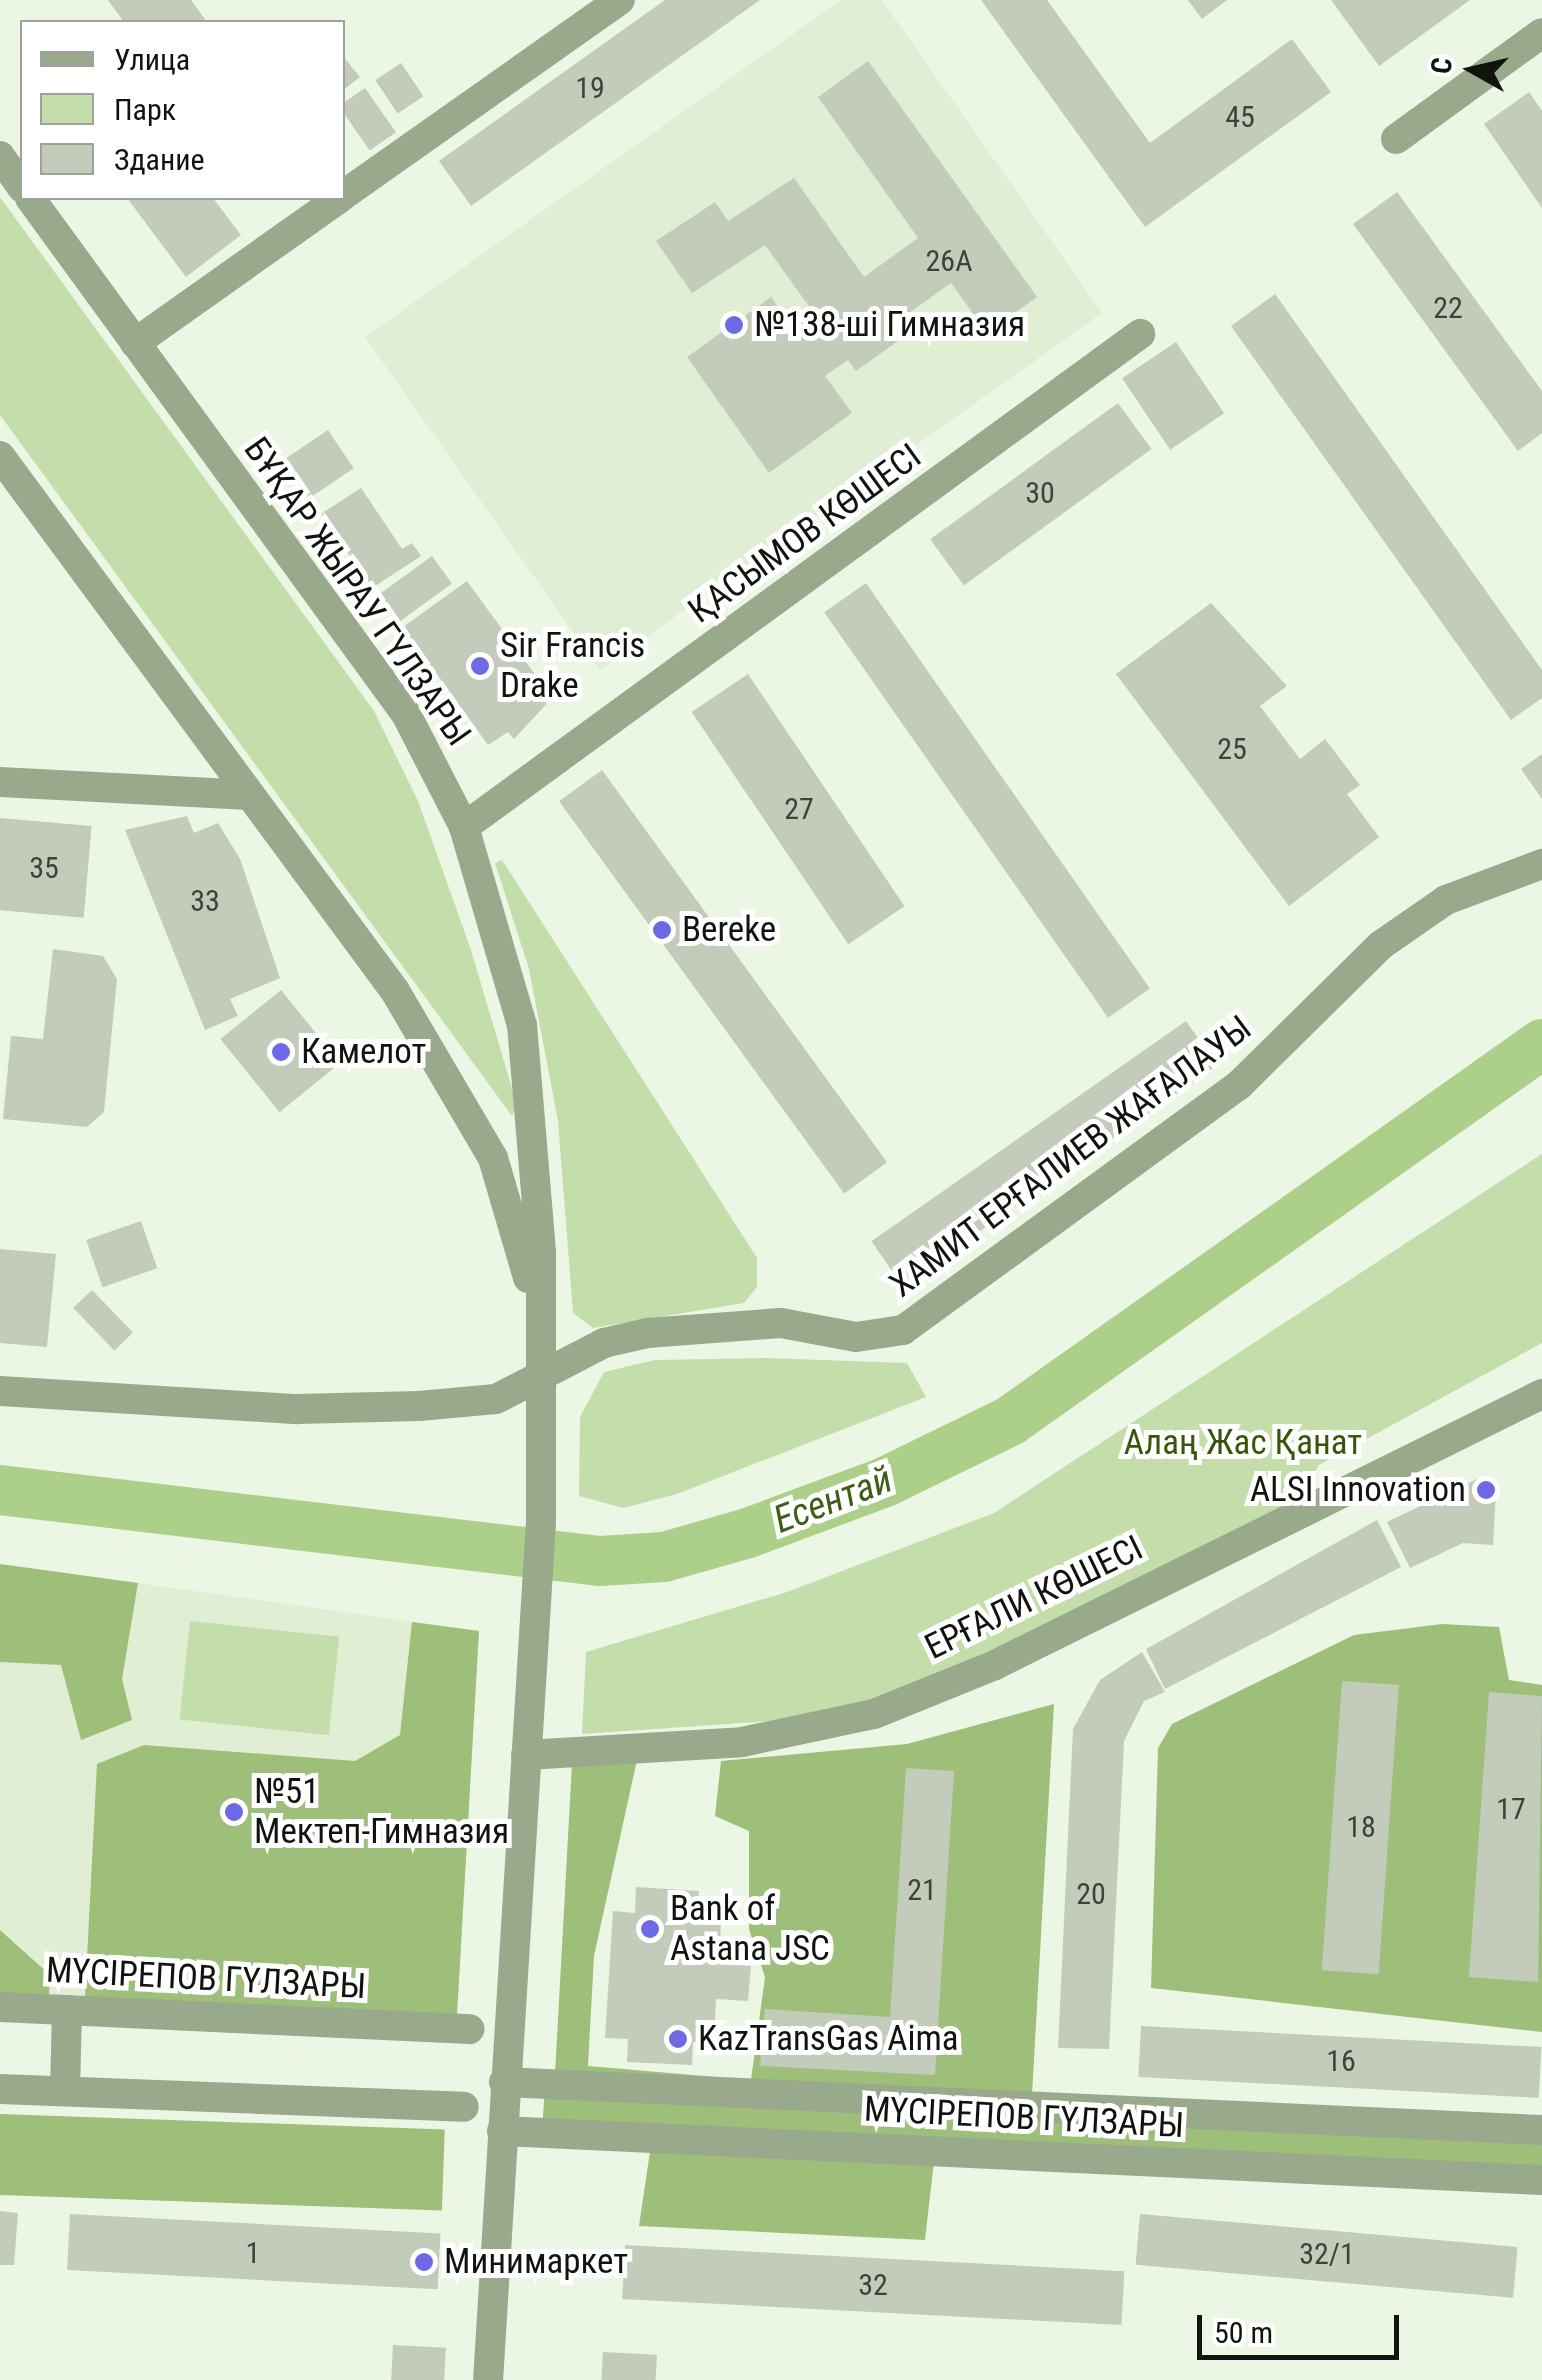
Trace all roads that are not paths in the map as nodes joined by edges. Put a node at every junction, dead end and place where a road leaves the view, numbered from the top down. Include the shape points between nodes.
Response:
1 (620, 0) edge
2 (1542, 33) edge
3 (1396, 139) dead end
4 (0, 156) edge
5 (20, 185) edge
6 (345, 194) edge
7 (31, 200) edge
8 (337, 200) edge
9 (1140, 334) dead end
10 (134, 344) junction
11 (0, 456) edge
12 (0, 782) edge
13 (246, 795) junction
14 (464, 827) junction
15 (1542, 864) edge
16 (536, 1152) junction
17 (493, 1158) junction
18 (544, 1374) junction
19 (0, 1390) edge
20 (1542, 1394) edge
21 (526, 1755) junction
22 (0, 2007) edge
23 (67, 2010) junction
24 (469, 2029) dead end
25 (504, 2082) junction
26 (0, 2089) edge
27 (64, 2092) junction
28 (862, 2098) junction
29 (464, 2108) dead end
30 (1120, 2111) junction
31 (1542, 2130) edge
32 (502, 2131) junction
33 (858, 2148) junction
34 (1117, 2160) junction
35 (1542, 2180) edge
36 (488, 2380) edge

1 - 6 street
2 - 3 street
4 - 5 street
7 - 10 street, БҰҚАР ЖЫРАУ ГҮЛЗАРЫ
8 - 10 street
9 - 14 street, ҚАСЫМОВ КӨШЕСІ
10 - 14 street, БҰҚАР ЖЫРАУ ГҮЛЗАРЫ via 406,714
11 - 13 street, БҰҚАР ЖЫРАУ ГҮЛЗАРЫ
12 - 13 street
13 - 17 street, БҰҚАР ЖЫРАУ ГҮЛЗАРЫ via 396,990
14 - 16 street, БҰҚАР ЖЫРАУ ГҮЛЗАРЫ via 522,1025
15 - 18 street, ХАМИТ ЕРҒАЛИЕВ ЖАҒАЛАУЫ via 1446,900 1382,945 1239,1085 902,1330 856,1337 781,1323 647,1333 604,1343
16 - 17 street
16 - 18 street, БҰҚАР ЖЫРАУ ГҮЛЗАРЫ
17 - 18 street, БҰҚАР ЖЫРАУ ГҮЛЗАРЫ via 525,1261
18 - 19 street, ХАМИТ ЕРҒАЛИЕВ ЖАҒАЛАУЫ via 496,1399 419,1406 298,1409
18 - 21 street, БҰҚАР ЖЫРАУ ГҮЛЗАРЫ
20 - 21 street, ЕРҒАЛИ КӨШЕСІ via 995,1665 874,1714 742,1742
21 - 25 street, БҰҚАР ЖЫРАУ ГҮЛЗАРЫ
22 - 23 street, МҮСІРЕПОВ ГҮЛЗАРЫ
23 - 24 street, МҮСІРЕПОВ ГҮЛЗАРЫ
23 - 27 street
25 - 28 street, МҮСІРЕПОВ ГҮЛЗАРЫ
25 - 32 street, БҰҚАР ЖЫРАУ ГҮЛЗАРЫ
26 - 27 street
27 - 29 street
28 - 30 street, МҮСІРЕПОВ ГҮЛЗАРЫ
28 - 33 street
30 - 31 street, МҮСІРЕПОВ ГҮЛЗАРЫ
30 - 34 street
32 - 33 street, МҮСІРЕПОВ ГҮЛЗАРЫ
32 - 36 street, БҰҚАР ЖЫРАУ ГҮЛЗАРЫ
33 - 34 street, МҮСІРЕПОВ ГҮЛЗАРЫ
34 - 35 street, МҮСІРЕПОВ ГҮЛЗАРЫ

